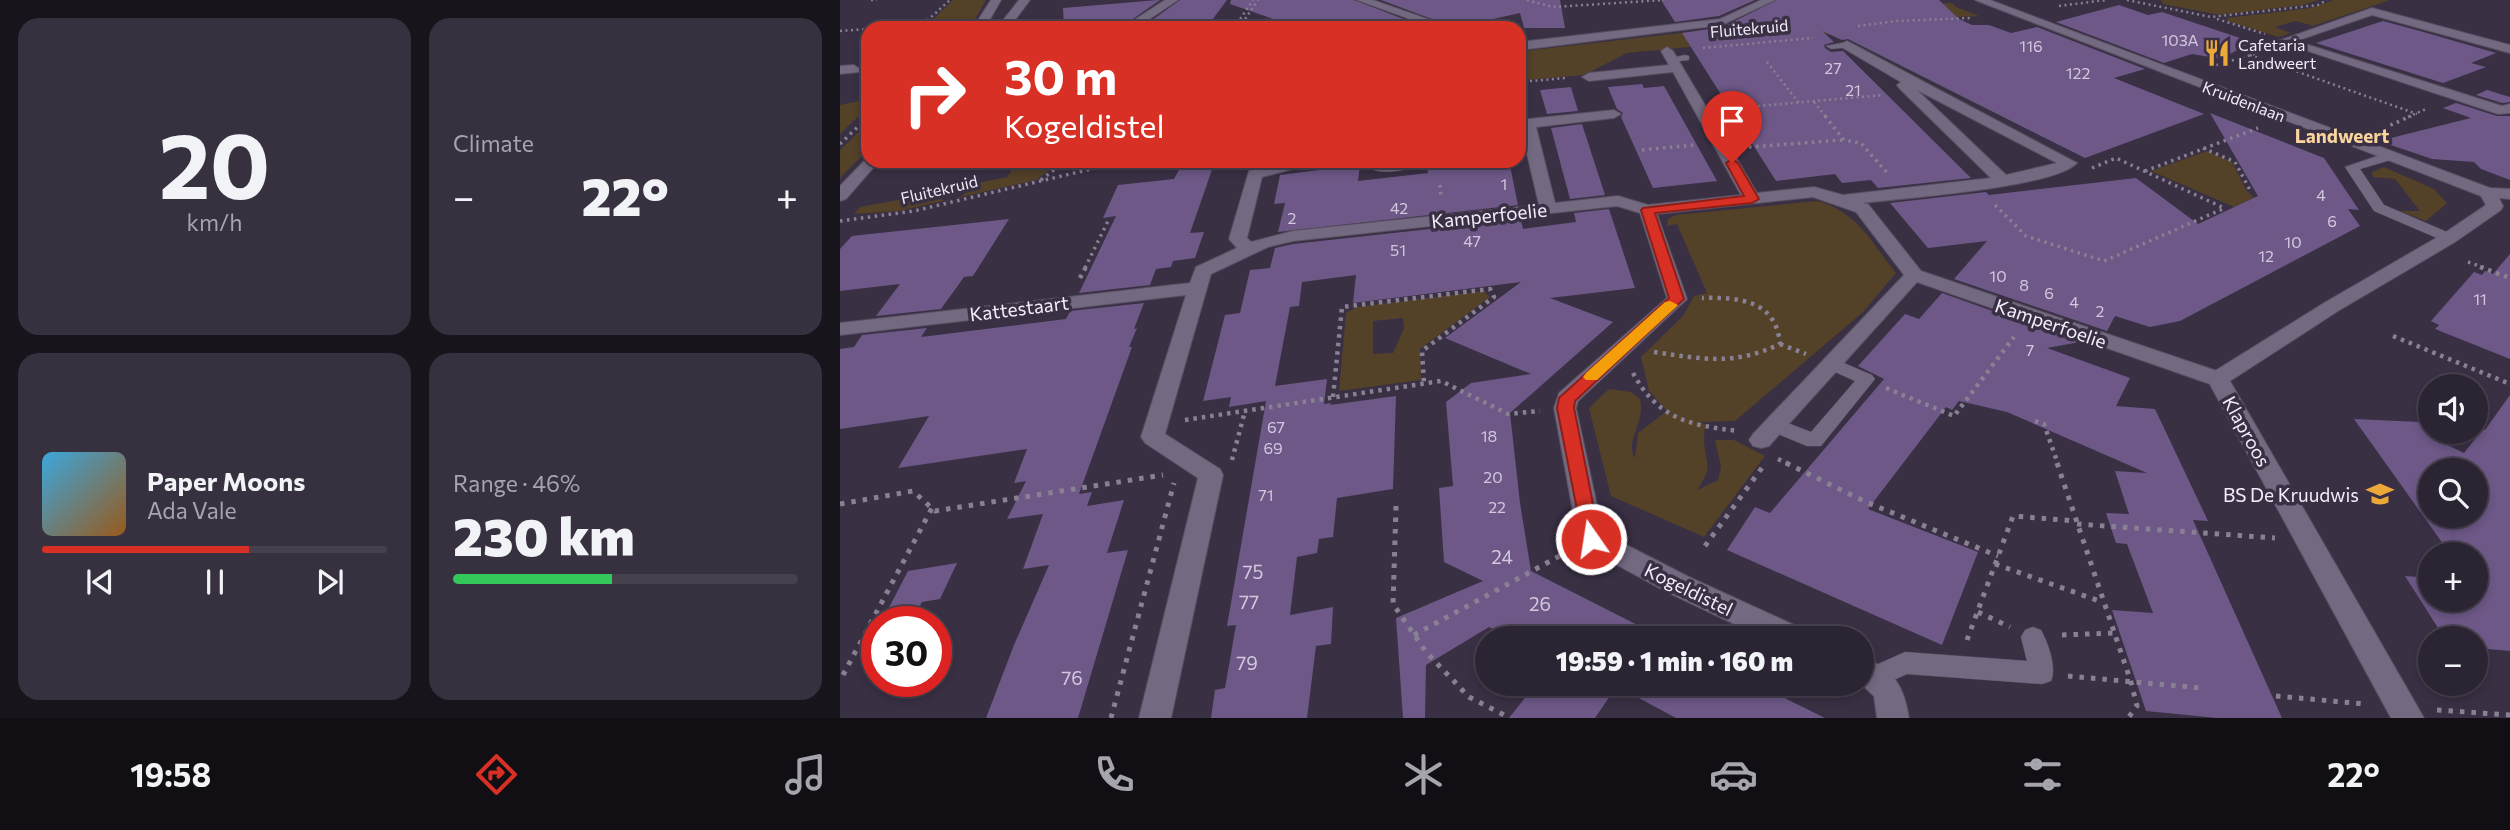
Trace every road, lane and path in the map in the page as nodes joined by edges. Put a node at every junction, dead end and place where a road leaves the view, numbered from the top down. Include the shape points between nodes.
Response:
1 (871, 0) edge
2 (877, 0) edge
3 (950, 0) edge
4 (996, 0) edge
5 (1026, 0) edge
6 (1173, 0) edge
7 (1253, 0) edge
8 (1258, 0) edge
9 (1362, 0) edge
10 (1396, 0) edge
11 (1527, 0) edge
12 (1664, 0) edge
13 (1770, 0) edge
14 (1980, 0) edge
15 (2106, 0) edge
16 (2127, 0) edge
17 (2155, 0) edge
18 (2327, 0) edge
19 (2398, 2) dead end
20 (2152, 4) junction
21 (1380, 6) junction
22 (2058, 6) dead end
23 (2409, 9) dead end
24 (2372, 10) junction
25 (2211, 17) junction
26 (1972, 18) dead end
27 (927, 21) edge
28 (983, 21) edge
29 (1009, 21) edge
30 (1139, 21) edge
31 (1239, 21) joint
32 (1244, 21) junction
33 (1273, 21) edge
34 (1426, 21) edge
35 (1856, 26) dead end
36 (861, 30) edge
37 (840, 31) edge
38 (2445, 31) junction
39 (1816, 38) dead end
40 (2282, 40) junction
41 (1526, 45) edge
42 (1847, 45) joint
43 (1831, 46) dead end
44 (2510, 49) edge
45 (2250, 55) junction
46 (1675, 59) junction
47 (1767, 62) dead end
48 (2166, 72) junction
49 (1898, 75) junction
50 (1589, 77) joint
51 (1526, 82) edge
52 (1877, 95) dead end
53 (1813, 102) junction
54 (1799, 103) junction
55 (2427, 108) dead end
56 (2510, 108) edge
57 (1717, 110) dead end
58 (1614, 114) dead end
59 (2417, 114) junction
60 (2284, 116) junction
61 (1526, 123) edge
62 (861, 124) edge
63 (1526, 133) edge
64 (1844, 140) junction
65 (1719, 142) junction
66 (840, 144) edge
67 (1741, 148) dead end
68 (2202, 148) junction
69 (2372, 149) junction
70 (1642, 150) dead end
71 (2389, 156) junction
72 (2063, 166) junction
73 (863, 168) edge
74 (1056, 168) edge
75 (1097, 168) edge
76 (1279, 168) edge
77 (2144, 171) junction
78 (2003, 181) junction
79 (1037, 183) junction
80 (1975, 184) junction
81 (845, 185) edge
82 (1904, 192) junction
83 (2251, 192) dead end
84 (2510, 194) edge
85 (840, 196) edge
86 (1752, 199) junction
87 (1842, 200) junction
88 (2498, 202) edge
89 (1548, 209) junction
90 (1647, 210) junction
91 (1109, 219) dead end
92 (841, 222) edge
93 (2449, 238) junction
94 (1248, 249) junction
95 (2468, 262) dead end
96 (1914, 275) junction
97 (2510, 278) edge
98 (1198, 288) junction
99 (1677, 299) junction
100 (1069, 303) junction
101 (840, 329) edge
102 (2014, 337) dead end
103 (2393, 337) dead end
104 (1623, 349) junction
105 (1832, 364) junction
106 (1866, 379) junction
107 (2218, 379) junction
108 (1424, 384) junction
109 (2510, 384) edge
110 (1333, 397) junction
111 (1565, 408) junction
112 (1245, 411) junction
113 (2035, 421) dead end
114 (1156, 425) junction
115 (1768, 432) junction
116 (1212, 475) junction
117 (840, 504) edge
118 (1396, 506) dead end
119 (932, 509) junction
120 (2077, 523) junction
121 (1591, 539) junction
122 (2308, 540) junction
123 (1704, 546) dead end
124 (1998, 556) junction
125 (1995, 564) junction
126 (2103, 602) junction
127 (1767, 626) edge
128 (1414, 635) junction
129 (2033, 637) dead end
130 (1957, 667) junction
131 (1874, 672) edge
132 (2042, 673) junction
133 (843, 676) dead end
134 (1874, 678) edge
135 (2131, 682) junction
136 (2201, 688) dead end
137 (2276, 696) dead end
138 (2405, 713) edge
139 (2510, 715) edge
140 (1111, 718) edge
141 (1155, 718) edge
142 (1510, 718) edge
143 (1893, 718) edge
144 (2129, 718) edge

1 - 2 path
3 - 27 path
4 - 28 street
5 - 29 street
6 - 30 street
7 - 31 path
8 - 32 path
9 - 21 street
10 - 21 street
11 - 12 path via 1553,7
13 - 41 street via 1722,22
14 - 48 street, Kruidenlaan
15 - 22 path
16 - 20 path
17 - 20 path
18 - 25 path via 2318,5
19 - 24 street
20 - 25 path
21 - 34 street
23 - 38 street
24 - 38 street
24 - 40 street
25 - 40 path
26 - 35 path
31 - 32 path
32 - 33 path
36 - 37 path
38 - 44 street
39 - 46 path, Fluitekruid
40 - 45 path via 2267,42 2277,48
40 - 56 street via 2503,111
42 - 43 lane
42 - 49 street
45 - 48 path via 2195,71 2182,67
45 - 59 path
46 - 50 street
46 - 65 street
47 - 54 path
48 - 60 street, Kruidenlaan
49 - 72 street via 2069,163
49 - 78 street
50 - 51 path
52 - 53 path
53 - 54 path
53 - 64 path
54 - 57 path
55 - 59 path
58 - 61 street
59 - 69 path via 2366,136 2385,145
60 - 68 path
60 - 69 street, Kruidenlaan
62 - 66 path
63 - 89 street
64 - 67 path
64 - 82 path via 1861,143
65 - 70 path
65 - 86 street
68 - 77 path
68 - 83 path via 2235,162
69 - 71 street, Kruidenlaan
71 - 88 street, Kruidenlaan
71 - 93 lane via 2353,167 2379,208
72 - 77 path via 2089,169 2116,158
72 - 78 street
73 - 81 street
74 - 79 path
75 - 79 path, Fluitekruid
76 - 94 street via 1255,174 1238,239
77 - 80 path via 2225,208 2104,261 2026,236
78 - 80 street
79 - 92 path, Fluitekruid via 896,215
80 - 82 street
81 - 85 street
82 - 87 street
84 - 88 street, Kruidenlaan
86 - 87 street, Kamperfoelie via 1814,192
86 - 90 street, Kamperfoelie
87 - 96 street, Kamperfoelie via 1862,208
88 - 93 street, Klaproos
89 - 90 street, Kamperfoelie via 1618,201
89 - 94 street, Kamperfoelie via 1293,236
90 - 99 street
91 - 100 path
93 - 107 street, Klaproos
94 - 98 street, Kamperfoelie via 1203,271
95 - 97 path
96 - 105 street
96 - 107 street, Kamperfoelie
98 - 100 street, Kattestaart
98 - 114 street, Kamperfoelie
99 - 104 street
99 - 104 path via 1726,297 1761,306 1774,318 1780,344 1730,361 1706,362
100 - 101 street, Kattestaart
102 - 106 path via 1954,416
103 - 109 path
104 - 111 street via 1567,398
104 - 115 path via 1637,381 1661,412 1695,427
105 - 106 lane
105 - 115 street
106 - 115 lane via 1814,441
107 - 122 street, Klaproos
108 - 110 path
108 - 110 path via 1422,351 1494,297 1490,289 1342,307
108 - 111 path via 1441,381 1508,414
110 - 112 path
111 - 121 street
112 - 114 path
112 - 116 path via 1230,466
113 - 120 path via 2044,424
114 - 116 street via 1153,437
116 - 141 street
117 - 119 path via 914,491
118 - 128 path via 1393,604
119 - 133 path
119 - 140 path via 1177,472
120 - 122 path
120 - 124 path via 2014,516
120 - 126 path
121 - 127 street, Kogeldistel
121 - 128 path
122 - 138 street, Klaproos
123 - 124 path via 1770,456 1866,502
124 - 125 path
125 - 126 path
125 - 130 path
126 - 135 path
128 - 142 path via 1469,697
129 - 132 lane
130 - 131 lane via 1905,663
130 - 132 lane
132 - 135 path
134 - 143 street via 1890,692
135 - 136 path
135 - 144 path via 2137,706
137 - 138 path
138 - 139 path

